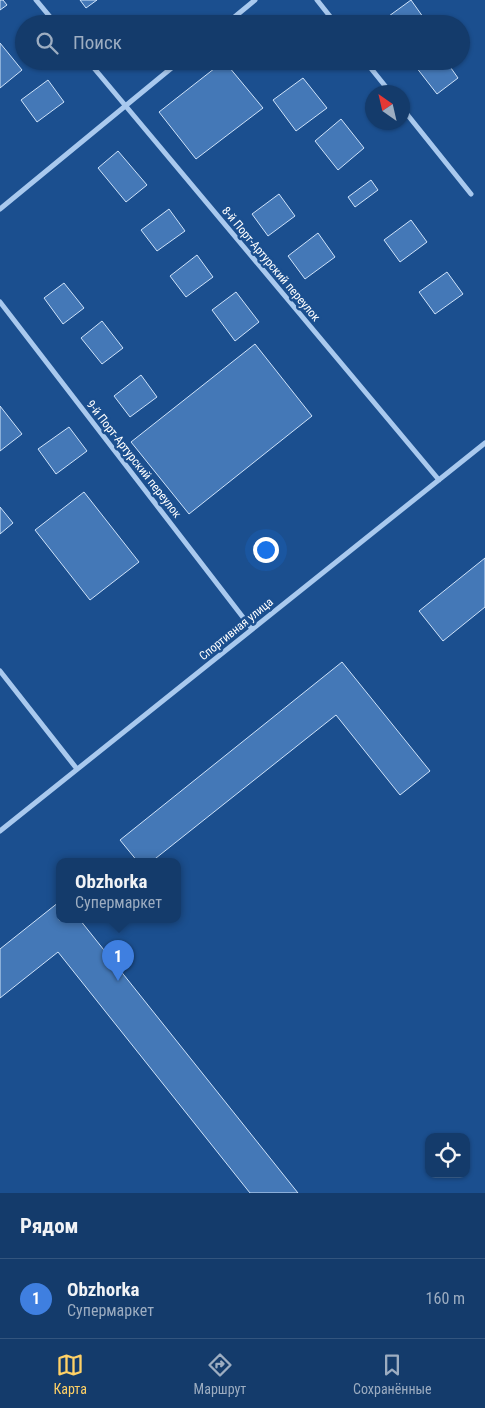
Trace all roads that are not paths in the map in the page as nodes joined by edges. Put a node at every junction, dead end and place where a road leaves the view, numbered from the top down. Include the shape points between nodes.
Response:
1 (36, 0) edge
2 (255, 0) edge
3 (317, 0) edge
4 (48, 15) edge
5 (237, 15) edge
6 (329, 15) edge
7 (95, 70) edge
8 (169, 70) edge
9 (372, 70) edge
10 (384, 85) edge
11 (125, 106) junction
12 (410, 118) edge
13 (471, 194) dead end
14 (0, 209) edge
15 (0, 302) edge
16 (485, 443) edge
17 (439, 480) junction
18 (252, 629) junction
19 (0, 671) edge
20 (77, 769) junction
21 (0, 831) edge

1 - 4 street
2 - 5 street
3 - 6 street
7 - 11 street, 8-й Порт-Артурский переулок
8 - 11 street
9 - 10 street
11 - 14 street
11 - 17 street, 8-й Порт-Артурский переулок
12 - 13 street
15 - 18 street, 9-й Порт-Артурский переулок
16 - 17 street, Спортивная улица
17 - 18 street, Спортивная улица
18 - 20 street, Спортивная улица
19 - 20 street
20 - 21 street, Спортивная улица

